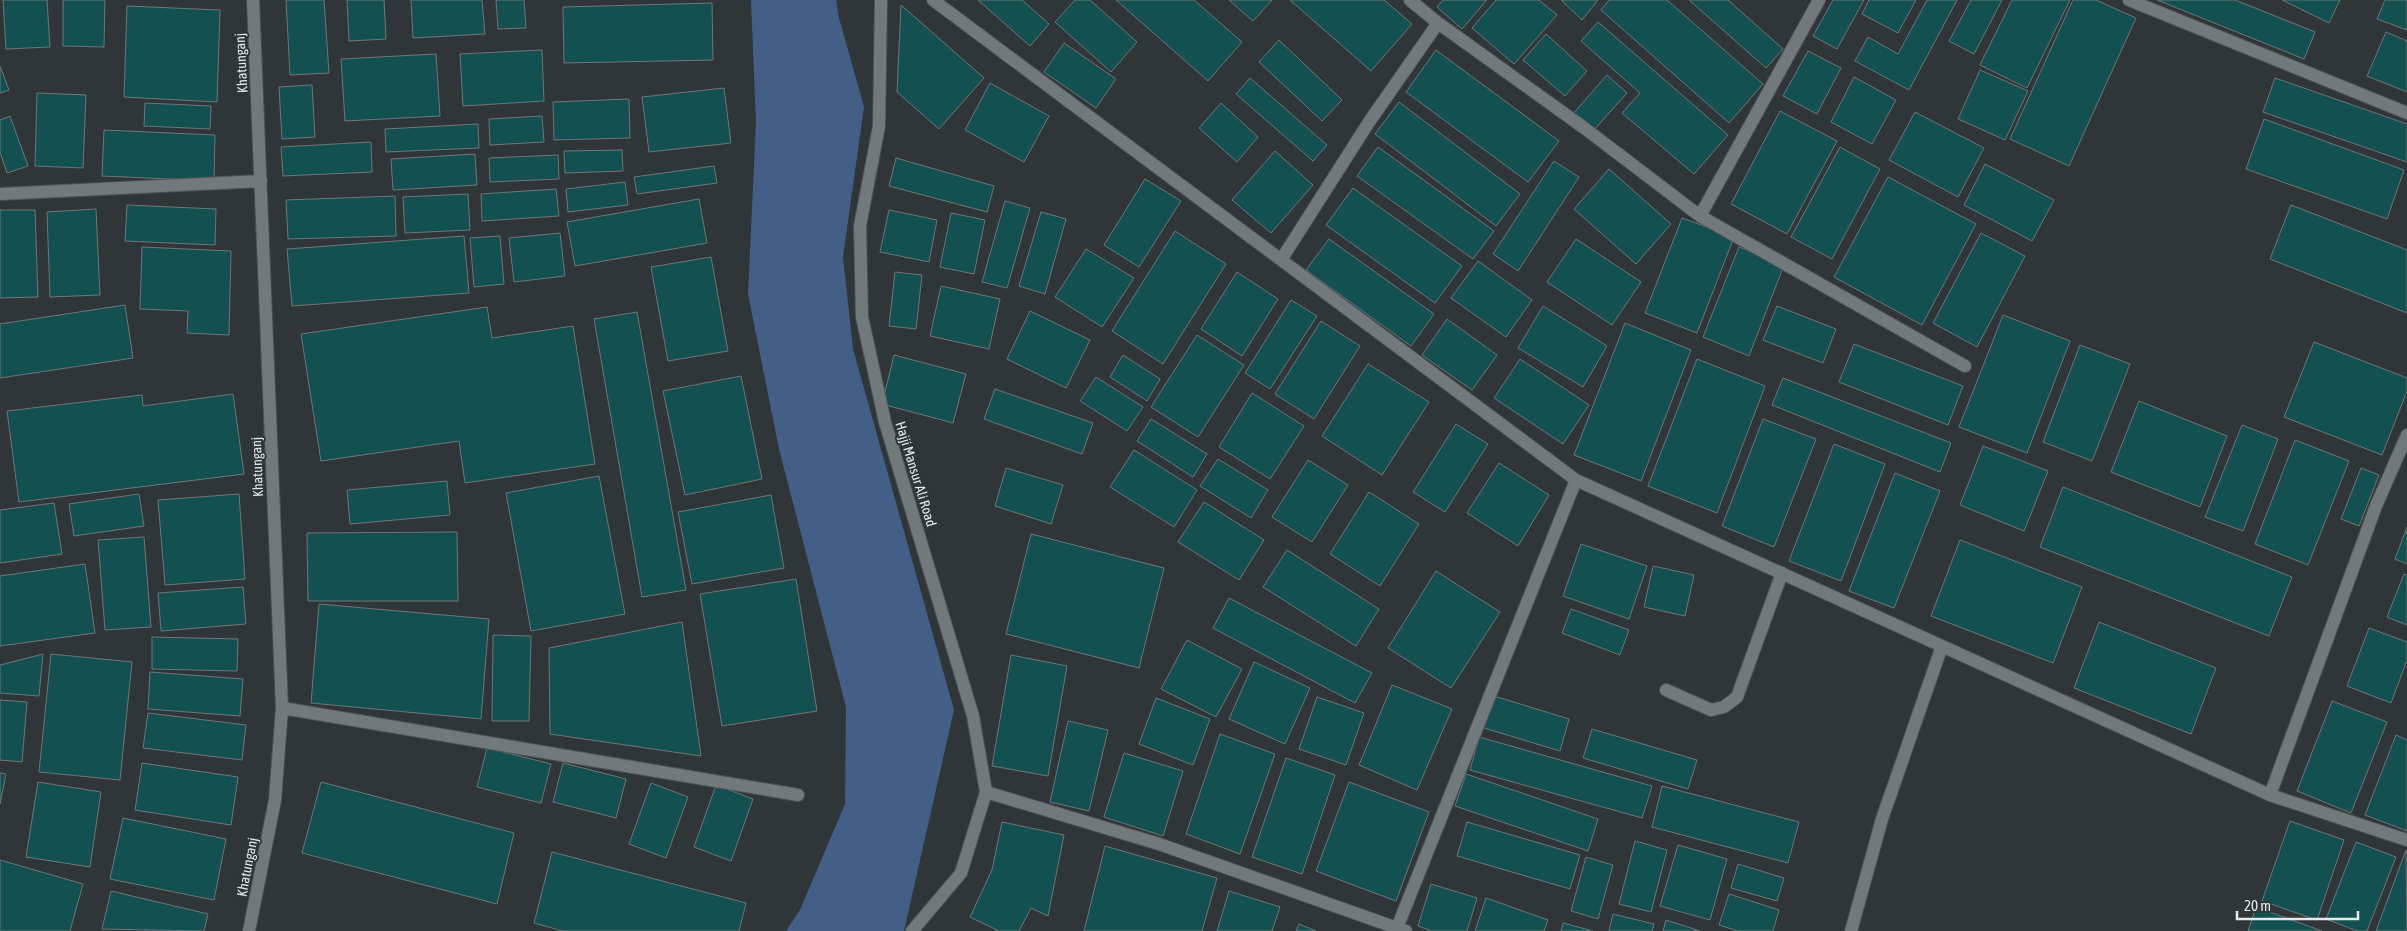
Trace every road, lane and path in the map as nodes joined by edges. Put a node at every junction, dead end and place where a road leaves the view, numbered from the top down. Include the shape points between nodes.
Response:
1 (253, 0) edge
2 (881, 0) edge
3 (933, 0) edge
4 (1410, 0) edge
5 (1819, 0) edge
6 (2129, 0) edge
7 (1438, 23) junction
8 (2407, 113) edge
9 (261, 181) junction
10 (0, 194) edge
11 (1700, 216) junction
12 (1281, 260) junction
13 (1965, 366) dead end
14 (2407, 434) edge
15 (1576, 480) junction
16 (1782, 573) junction
17 (1942, 646) junction
18 (1666, 690) dead end
19 (282, 708) junction
20 (986, 792) junction
21 (798, 795) dead end
22 (2270, 795) junction
23 (2407, 840) edge
24 (1402, 929) edge
25 (249, 931) edge
26 (912, 931) edge
27 (1851, 931) edge

1 - 9 street, Khatunganj
2 - 20 street, Hajji Mansur Ali Road via 879,126 860,226 862,317 884,422 973,716
3 - 12 street
4 - 7 street
5 - 11 street
6 - 8 street
7 - 11 street via 1583,126
7 - 12 street via 1369,122
9 - 10 street
9 - 19 street, Khatunganj
11 - 13 street
12 - 15 street
14 - 22 street via 2376,506
15 - 16 street
15 - 24 street
16 - 17 street
16 - 18 street via 1737,697 1724,707 1711,710
17 - 22 street
17 - 27 street via 1882,819
19 - 21 street
19 - 25 street, Khatunganj via 276,800
20 - 24 street via 1160,844
20 - 26 street, Hajji Mansur Ali Road via 960,873
22 - 23 street

